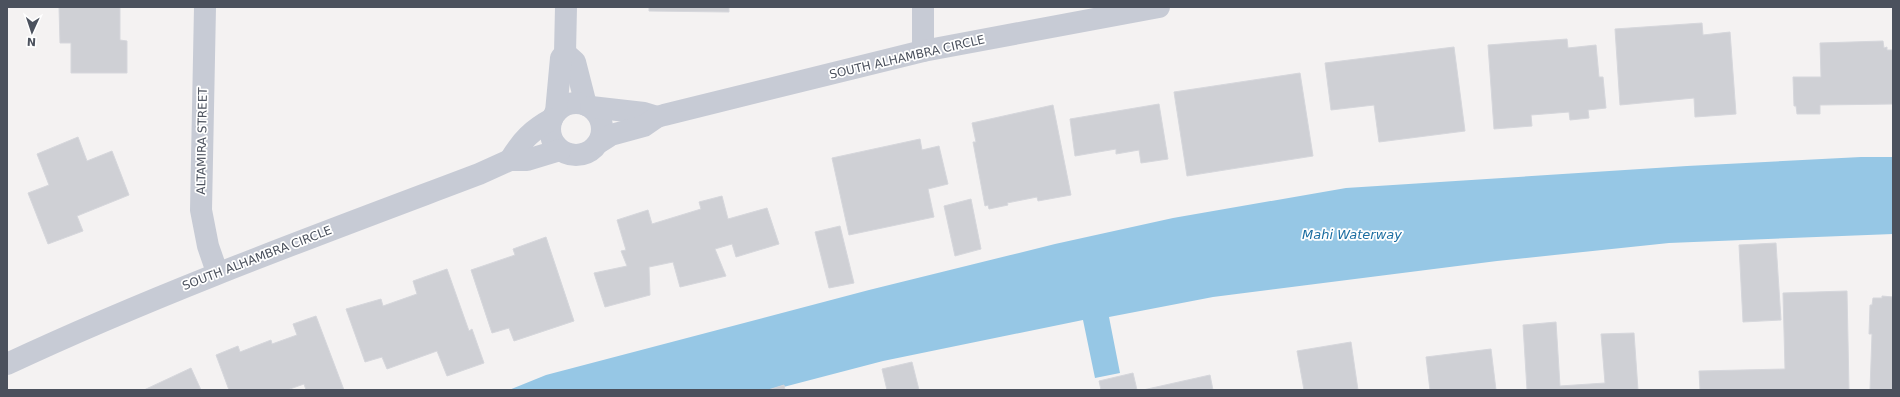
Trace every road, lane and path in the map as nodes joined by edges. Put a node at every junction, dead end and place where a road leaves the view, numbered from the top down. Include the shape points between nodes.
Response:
1 (205, 7) edge
2 (566, 7) edge
3 (923, 7) edge
4 (1159, 7) edge
5 (923, 51) junction
6 (565, 53) junction
7 (589, 106) junction
8 (554, 116) junction
9 (657, 117) junction
10 (600, 142) junction
11 (560, 150) junction
12 (510, 160) junction
13 (217, 272) junction
14 (7, 364) edge

1 - 13 street, ALTAMIRA STREET via 201,210
2 - 6 street
3 - 5 street
4 - 5 street, SOUTH ALHAMBRA CIRCLE
5 - 9 street, SOUTH ALHAMBRA CIRCLE
6 - 7 street via 575,62
6 - 8 street via 560,58
7 - 8 street via 570,104
7 - 9 street, SOUTH ALHAMBRA CIRCLE
7 - 10 street via 596,111 602,123
8 - 11 street via 550,126 552,139
8 - 12 street via 535,129 520,144
9 - 10 street, SOUTH ALHAMBRA CIRCLE via 644,126 611,135
10 - 11 street via 585,154 572,155
11 - 12 street, SOUTH ALHAMBRA CIRCLE via 527,160
12 - 13 street, SOUTH ALHAMBRA CIRCLE
13 - 14 street, SOUTH ALHAMBRA CIRCLE

